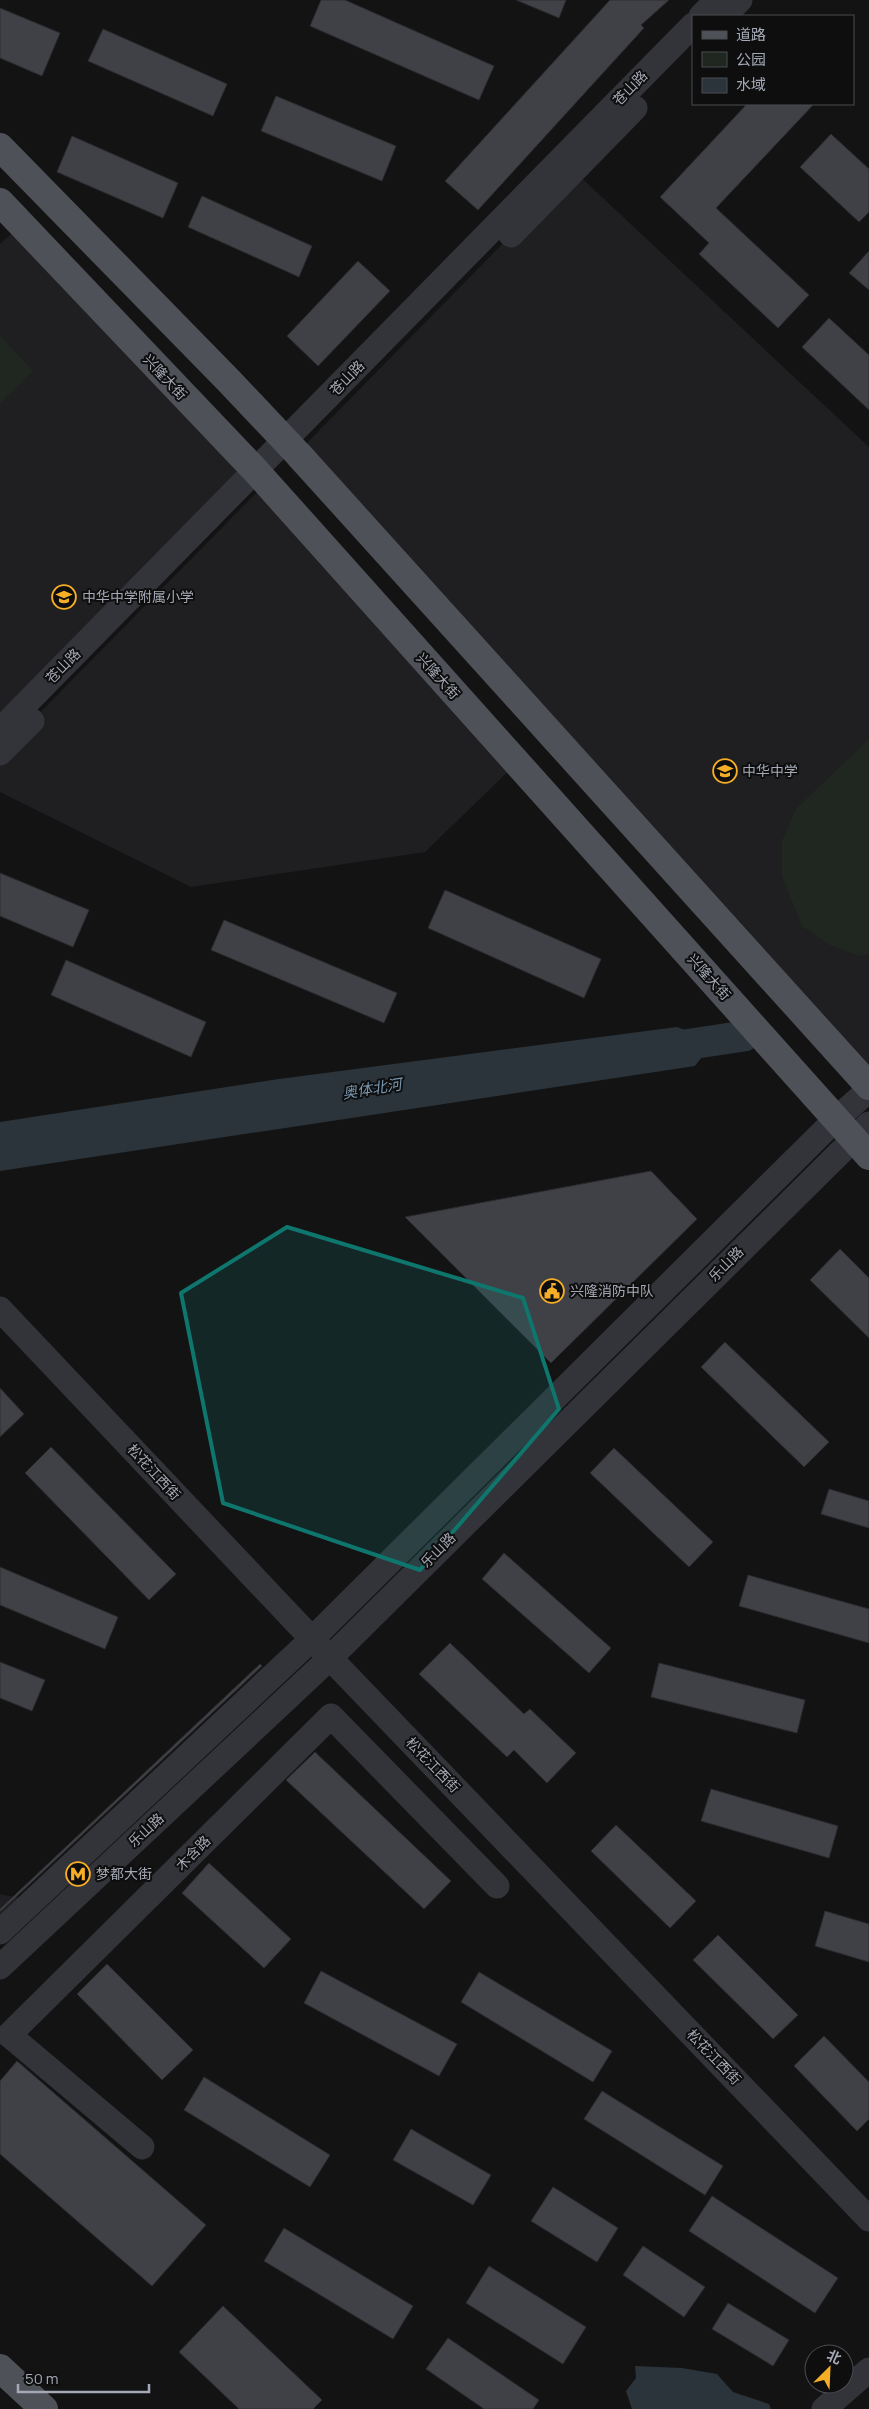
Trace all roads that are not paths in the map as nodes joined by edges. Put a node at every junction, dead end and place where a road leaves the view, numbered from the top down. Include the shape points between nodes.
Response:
1 (717, 0) edge
2 (740, 0) edge
3 (702, 15) edge
4 (725, 15) edge
5 (692, 26) edge
6 (692, 49) edge
7 (0, 148) edge
8 (0, 202) edge
9 (291, 446) junction
10 (261, 476) junction
11 (0, 730) edge
12 (0, 754) edge
13 (869, 1086) edge
14 (869, 1090) edge
15 (857, 1134) edge
16 (0, 1309) edge
17 (312, 1639) junction
18 (330, 1658) junction
19 (497, 1886) dead end
20 (0, 1932) edge
21 (0, 1967) edge
22 (142, 2148) dead end
23 (869, 2219) edge
24 (0, 2368) edge
25 (869, 2370) edge
26 (44, 2409) edge
27 (824, 2409) edge

1 - 3 street
2 - 4 street
5 - 9 street, 苍山路
6 - 9 street, 苍山路
7 - 9 main road
8 - 10 main road, 兴隆大街
9 - 10 street, 苍山路
9 - 13 main road
10 - 11 street, 苍山路
10 - 12 street, 苍山路
10 - 15 main road, 兴隆大街
14 - 15 street, 乐山路
15 - 17 street, 乐山路
15 - 18 street, 乐山路
16 - 17 street, 松花江西街
17 - 18 street, 松花江西街
17 - 20 street, 乐山路
18 - 21 street, 乐山路
18 - 23 street, 松花江西街
19 - 22 street, 木含路 via 331,1716 9,2035
24 - 26 main road
25 - 27 street

